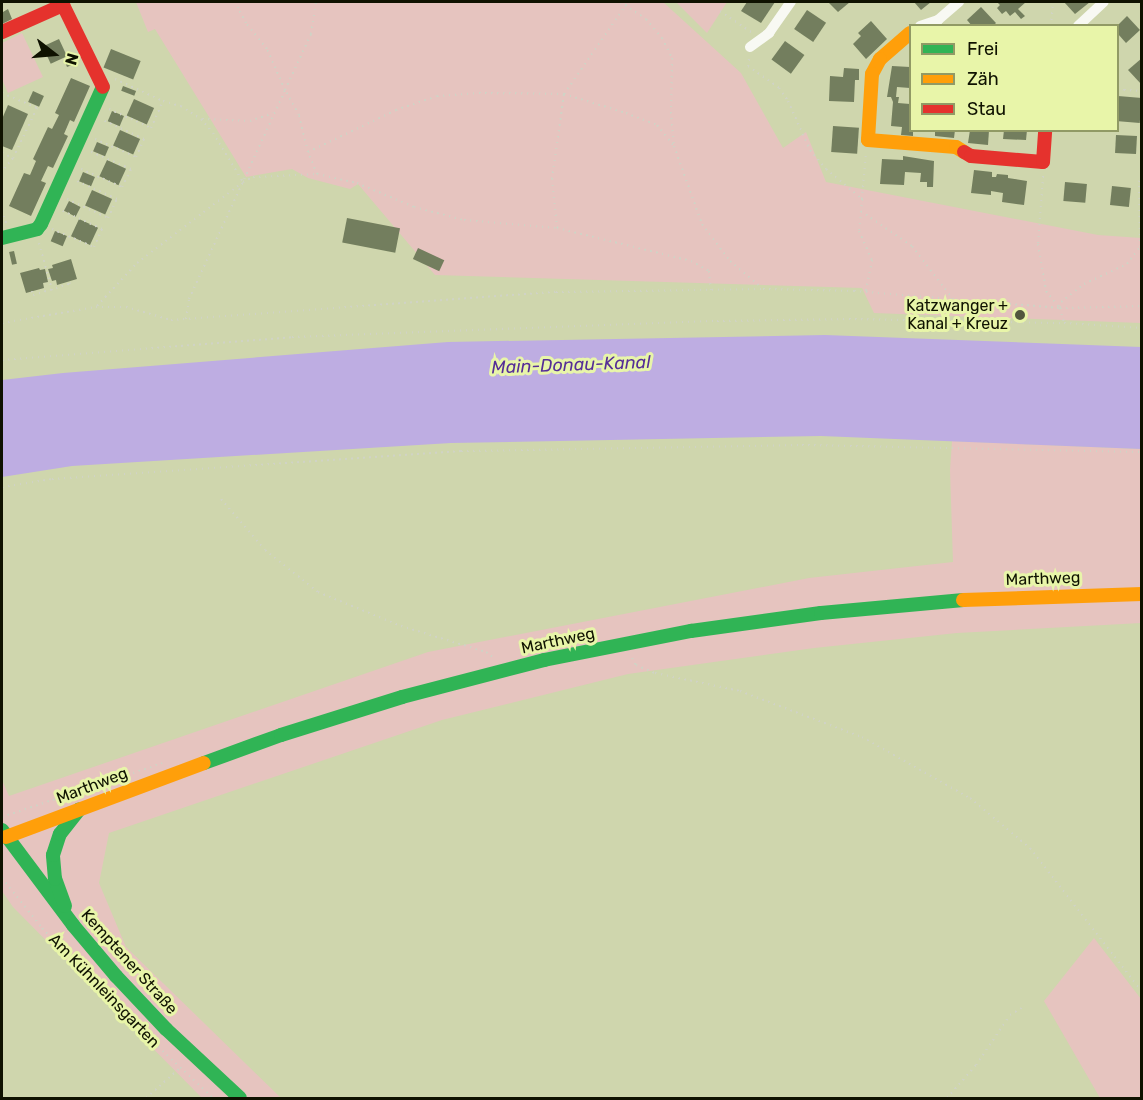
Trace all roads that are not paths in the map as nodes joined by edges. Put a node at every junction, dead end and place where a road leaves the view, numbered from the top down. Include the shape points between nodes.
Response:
1 (790, 2) edge
2 (959, 2) edge
3 (1104, 2) edge
4 (926, 24) edge
5 (1080, 24) edge
6 (2, 32) edge
7 (909, 34) edge
8 (750, 47) road end
9 (1045, 132) edge
10 (2, 238) edge
11 (1142, 594) edge
12 (80, 808) junction
13 (4, 833) edge
14 (73, 925) junction
15 (240, 1098) edge

1 - 8 street via 763,39
2 - 4 street via 938,20
3 - 5 street
6 - 10 main road via 63,5 104,88 38,227
7 - 9 main road via 880,59 872,74 868,141 957,147 971,156 1043,162
11 - 12 main road, Marthweg via 1000,597 865,608 723,626 623,644 501,671 368,707 233,751
12 - 13 main road, Marthweg
12 - 14 main road via 60,834 53,855 56,879
13 - 14 main road, Kemptener Straße
14 - 15 main road, Kemptener Straße via 142,1004

